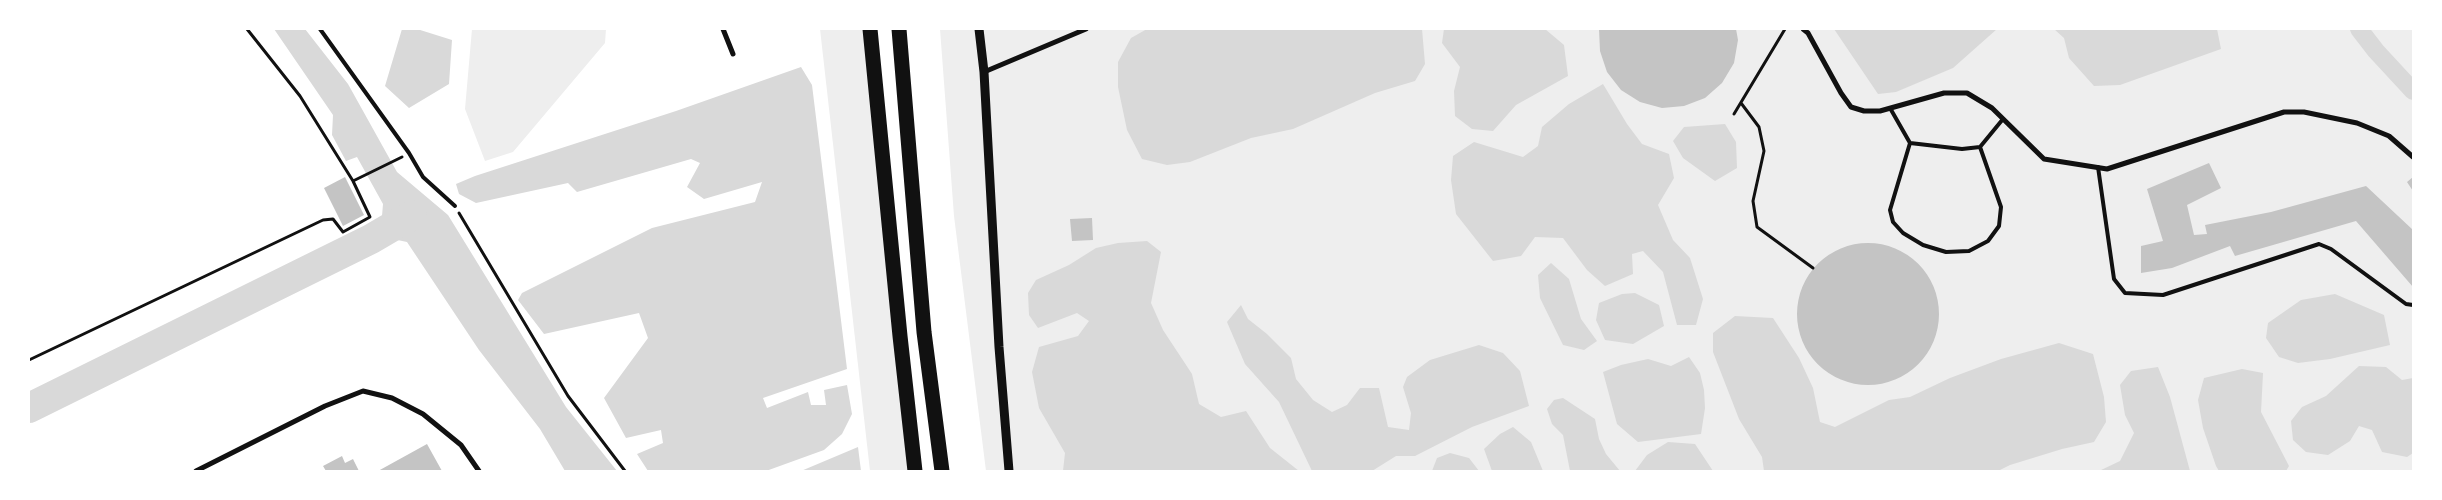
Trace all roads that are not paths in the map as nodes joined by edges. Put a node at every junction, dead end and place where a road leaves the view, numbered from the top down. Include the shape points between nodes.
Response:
1 (320, 29) edge
2 (724, 29) edge
3 (870, 29) edge
4 (899, 29) edge
5 (979, 29) edge
6 (1086, 29) edge
7 (1803, 29) edge
8 (733, 54) dead end
9 (984, 72) junction
10 (1890, 108) junction
11 (2003, 120) junction
12 (1910, 143) junction
13 (1980, 147) junction
14 (2413, 157) edge
15 (2098, 167) junction
16 (455, 206) road end
17 (2413, 306) edge
18 (196, 471) edge
19 (479, 471) edge
20 (916, 471) edge
21 (942, 471) edge
22 (1009, 471) edge

1 - 16 lane via 423,177
2 - 8 street
3 - 20 highway
4 - 21 highway via 924,332
5 - 9 street
6 - 9 street
7 - 10 street via 1851,107 1864,111
9 - 22 street
10 - 11 street via 1944,93 1967,93 1992,108
10 - 12 lane
11 - 13 lane
11 - 15 street via 2044,159
12 - 13 lane via 1962,150
12 - 13 lane via 1890,210 1893,222 1903,234 1946,252 1969,251 1988,241 1999,226 2000,207
14 - 15 street via 2390,136 2357,123 2304,112 2284,112 2107,169
15 - 17 lane via 2114,279 2125,293 2163,295 2319,244
18 - 19 street via 325,406 363,391 392,398 423,414 461,445

